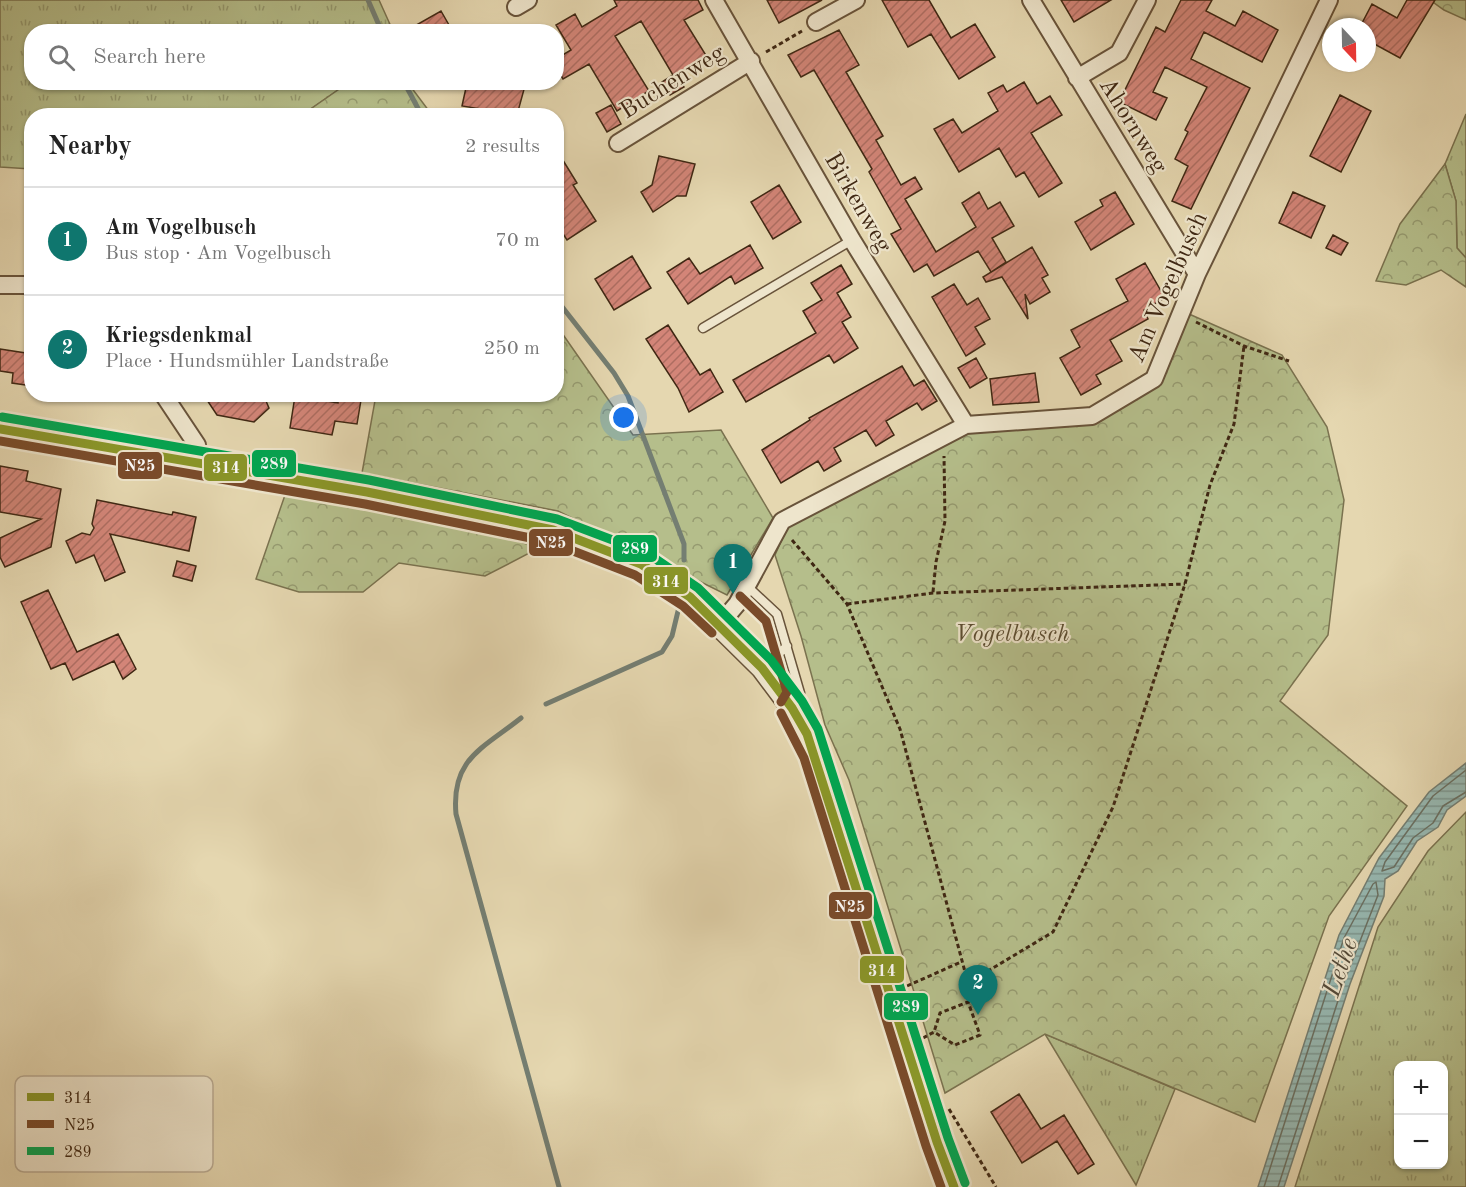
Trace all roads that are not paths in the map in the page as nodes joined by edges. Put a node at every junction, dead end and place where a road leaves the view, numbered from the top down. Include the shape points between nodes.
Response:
1 (714, 0) edge
2 (855, 0) edge
3 (1031, 0) edge
4 (1147, 0) edge
5 (1329, 0) edge
6 (816, 22) road end
7 (751, 61) junction
8 (1077, 78) junction
9 (618, 143) dead end
10 (852, 240) junction
11 (1197, 274) junction
12 (0, 285) edge
13 (24, 285) edge
14 (703, 328) dead end
15 (168, 402) edge
16 (966, 426) junction
17 (0, 429) edge
18 (194, 463) junction
19 (748, 587) junction
20 (720, 624) junction
21 (787, 646) junction
22 (762, 668) junction
23 (792, 708) junction
24 (954, 1187) edge

1 - 7 street, Birkenweg
2 - 6 street
3 - 8 street, Ahornweg
4 - 8 street via 1119,53
5 - 11 street, Am Vogelbusch
7 - 9 street, Buchenweg
7 - 10 street, Birkenweg
8 - 11 street, Ahornweg
10 - 14 lane
10 - 16 street, Birkenweg
11 - 16 street, Am Vogelbusch via 1154,379 1092,417
12 - 13 street
15 - 18 street via 197,445
16 - 19 street, Am Vogelbusch via 779,525
17 - 18 street
18 - 20 street via 367,492 553,530 640,564 690,597
19 - 20 street
19 - 21 lane via 777,614
20 - 22 street
21 - 22 lane
21 - 23 lane via 800,693
22 - 23 street
23 - 24 street via 815,753

